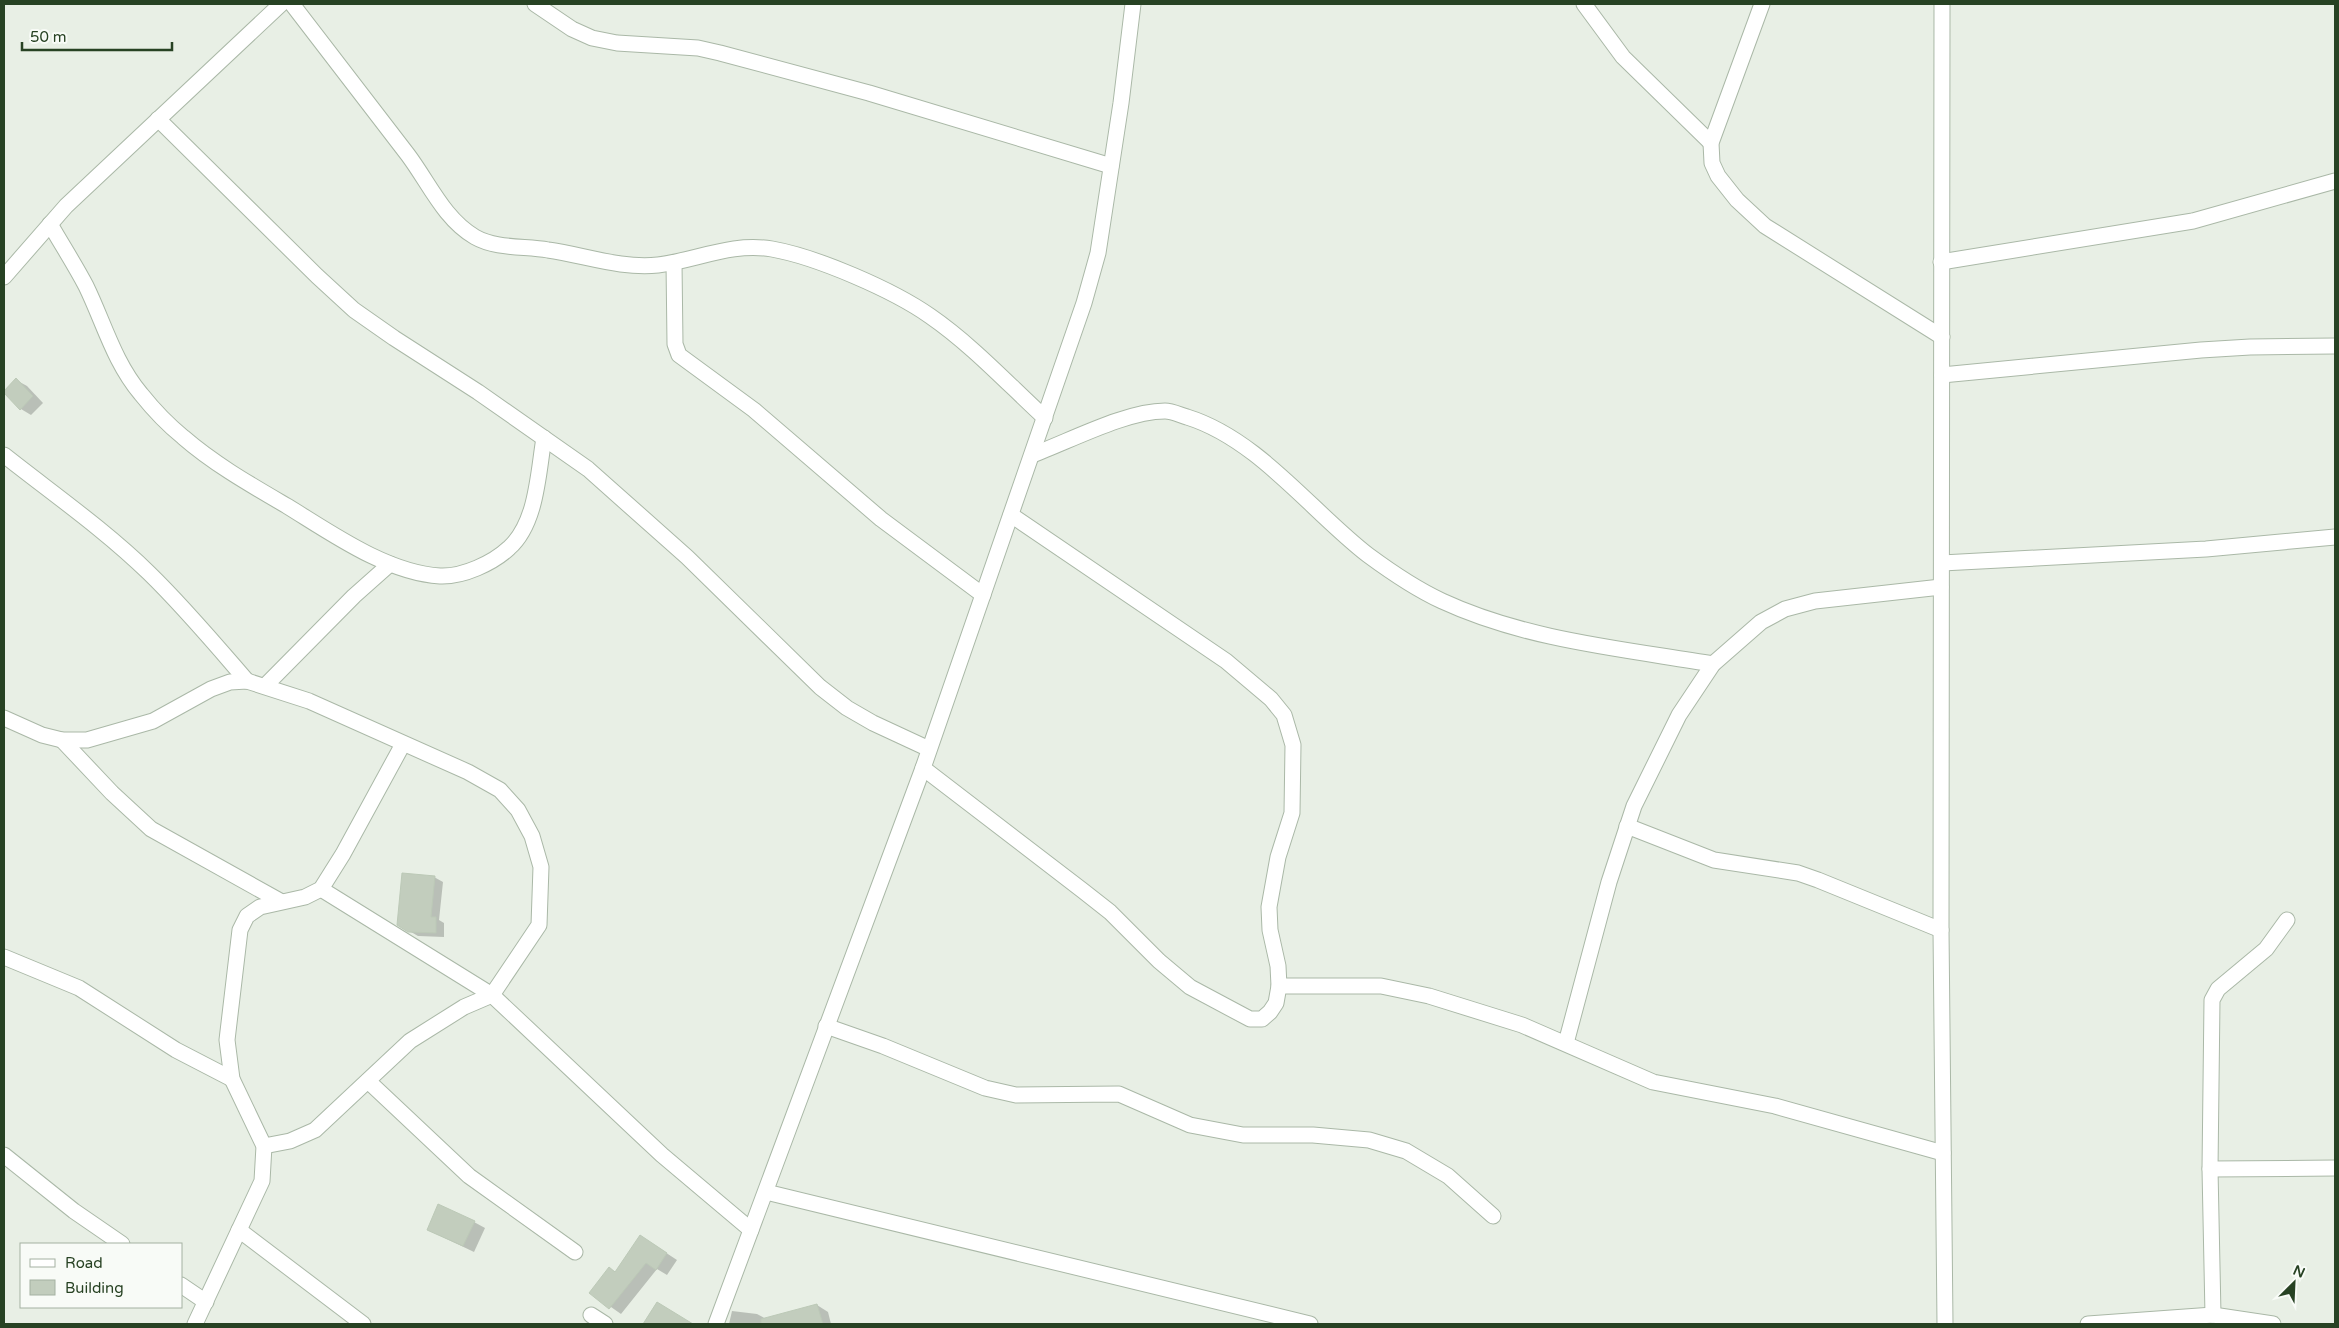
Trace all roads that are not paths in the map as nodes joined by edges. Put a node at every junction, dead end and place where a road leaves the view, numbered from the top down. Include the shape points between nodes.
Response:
1 (281, 4) edge
2 (292, 4) edge
3 (535, 4) edge
4 (1133, 4) edge
5 (1584, 4) edge
6 (1762, 4) edge
7 (1942, 4) edge
8 (158, 120) junction
9 (1711, 143) junction
10 (1111, 166) junction
11 (2335, 181) edge
12 (50, 224) junction
13 (1941, 262) junction
14 (674, 263) junction
15 (4, 277) edge
16 (1942, 337) junction
17 (2335, 346) edge
18 (1942, 375) junction
19 (1045, 418) junction
20 (544, 438) junction
21 (4, 455) edge
22 (1032, 456) junction
23 (1011, 515) junction
24 (2335, 536) edge
25 (1942, 563) junction
26 (390, 564) junction
27 (1941, 587) junction
28 (983, 595) junction
29 (1713, 664) junction
30 (246, 681) junction
31 (265, 686) junction
32 (4, 718) edge
33 (62, 740) junction
34 (403, 744) junction
35 (929, 749) junction
36 (923, 768) junction
37 (1627, 826) junction
38 (321, 888) junction
39 (280, 901) junction
40 (2287, 920) dead end
41 (1941, 930) junction
42 (4, 957) edge
43 (1279, 986) junction
44 (492, 995) junction
45 (826, 1026) junction
46 (1566, 1044) junction
47 (232, 1079) junction
48 (368, 1081) junction
49 (264, 1146) junction
50 (1943, 1154) junction
51 (4, 1155) edge
52 (2335, 1168) edge
53 (2210, 1169) junction
54 (766, 1192) junction
55 (1493, 1216) dead end
56 (239, 1230) junction
57 (752, 1230) junction
58 (121, 1243) edge
59 (575, 1252) dead end
60 (182, 1286) edge
61 (206, 1302) junction
62 (591, 1315) dead end
63 (2213, 1315) junction
64 (196, 1324) edge
65 (363, 1324) edge
66 (605, 1324) edge
67 (716, 1324) edge
68 (1310, 1324) edge
69 (1945, 1324) edge
70 (2088, 1324) edge
71 (2273, 1324) edge

1 - 8 street
2 - 14 street via 457,225 478,238 498,244 558,251 596,260 654,265
3 - 10 street via 572,29 592,38 720,53 869,93
4 - 10 street
5 - 9 street via 1623,57
6 - 9 street
7 - 13 street
8 - 12 street
8 - 20 street via 354,310
9 - 16 street via 1712,163 1718,176 1737,200 1766,226
10 - 19 street via 1098,253
11 - 13 street via 2194,221
12 - 15 street
12 - 26 street via 86,286 120,364 159,416 220,466 308,520
13 - 16 street
14 - 19 street via 734,247 772,249 826,265 879,288 929,316 966,345
14 - 28 street via 675,344 680,355 754,410 874,513
16 - 18 street
17 - 18 street via 2201,350
18 - 25 street
19 - 22 street
20 - 26 street via 531,510 521,534 510,548 464,573 441,576
20 - 35 street via 588,469 680,551 820,687 873,724
21 - 30 street via 149,573 191,616
22 - 23 street
22 - 29 street via 1138,413 1167,411 1229,436 1367,554 1442,602 1495,621 1546,634
23 - 28 street
23 - 43 street via 1226,661 1271,699 1284,715 1293,745 1292,813 1278,857 1269,906
24 - 25 street via 2206,549
25 - 27 street
26 - 31 street
27 - 29 street via 1815,601 1785,609 1761,622
27 - 41 street
28 - 35 street
29 - 37 street via 1679,715 1649,773
30 - 31 street
30 - 33 street via 230,682 211,689 153,721 122,731 87,740
31 - 34 street via 309,701
32 - 33 street
33 - 39 street via 112,793 152,829
34 - 38 street
34 - 44 street via 468,772 500,790 518,810 532,836 542,867 539,925
35 - 36 street
36 - 43 street via 1082,890 1190,987 1250,1020 1262,1019 1270,1012 1276,1003
36 - 45 street
37 - 41 street via 1714,860 1798,873
37 - 46 street
38 - 39 street via 305,897
38 - 44 street
39 - 47 street via 260,907 247,916 240,930 227,1040
40 - 53 street via 2266,949 2218,989 2212,1000
41 - 50 street
42 - 47 street via 79,988 176,1050
43 - 46 street via 1382,986 1403,990 1522,1025
44 - 48 street via 464,1007 410,1041
44 - 57 street via 662,1155
45 - 54 street
45 - 55 street via 884,1046 984,1088 1016,1095 1119,1094 1190,1125 1243,1135 1313,1135 1369,1140 1406,1151 1448,1176
46 - 50 street via 1653,1082 1775,1106
47 - 49 street
48 - 49 street via 315,1130 290,1141
48 - 59 street via 469,1176
49 - 56 street via 262,1181
50 - 69 street
51 - 58 street via 74,1211
52 - 53 street
53 - 63 street
54 - 57 street
54 - 68 street
56 - 61 street
56 - 65 street
57 - 67 street
60 - 61 street
61 - 64 street
62 - 66 street
63 - 70 street
63 - 71 street

